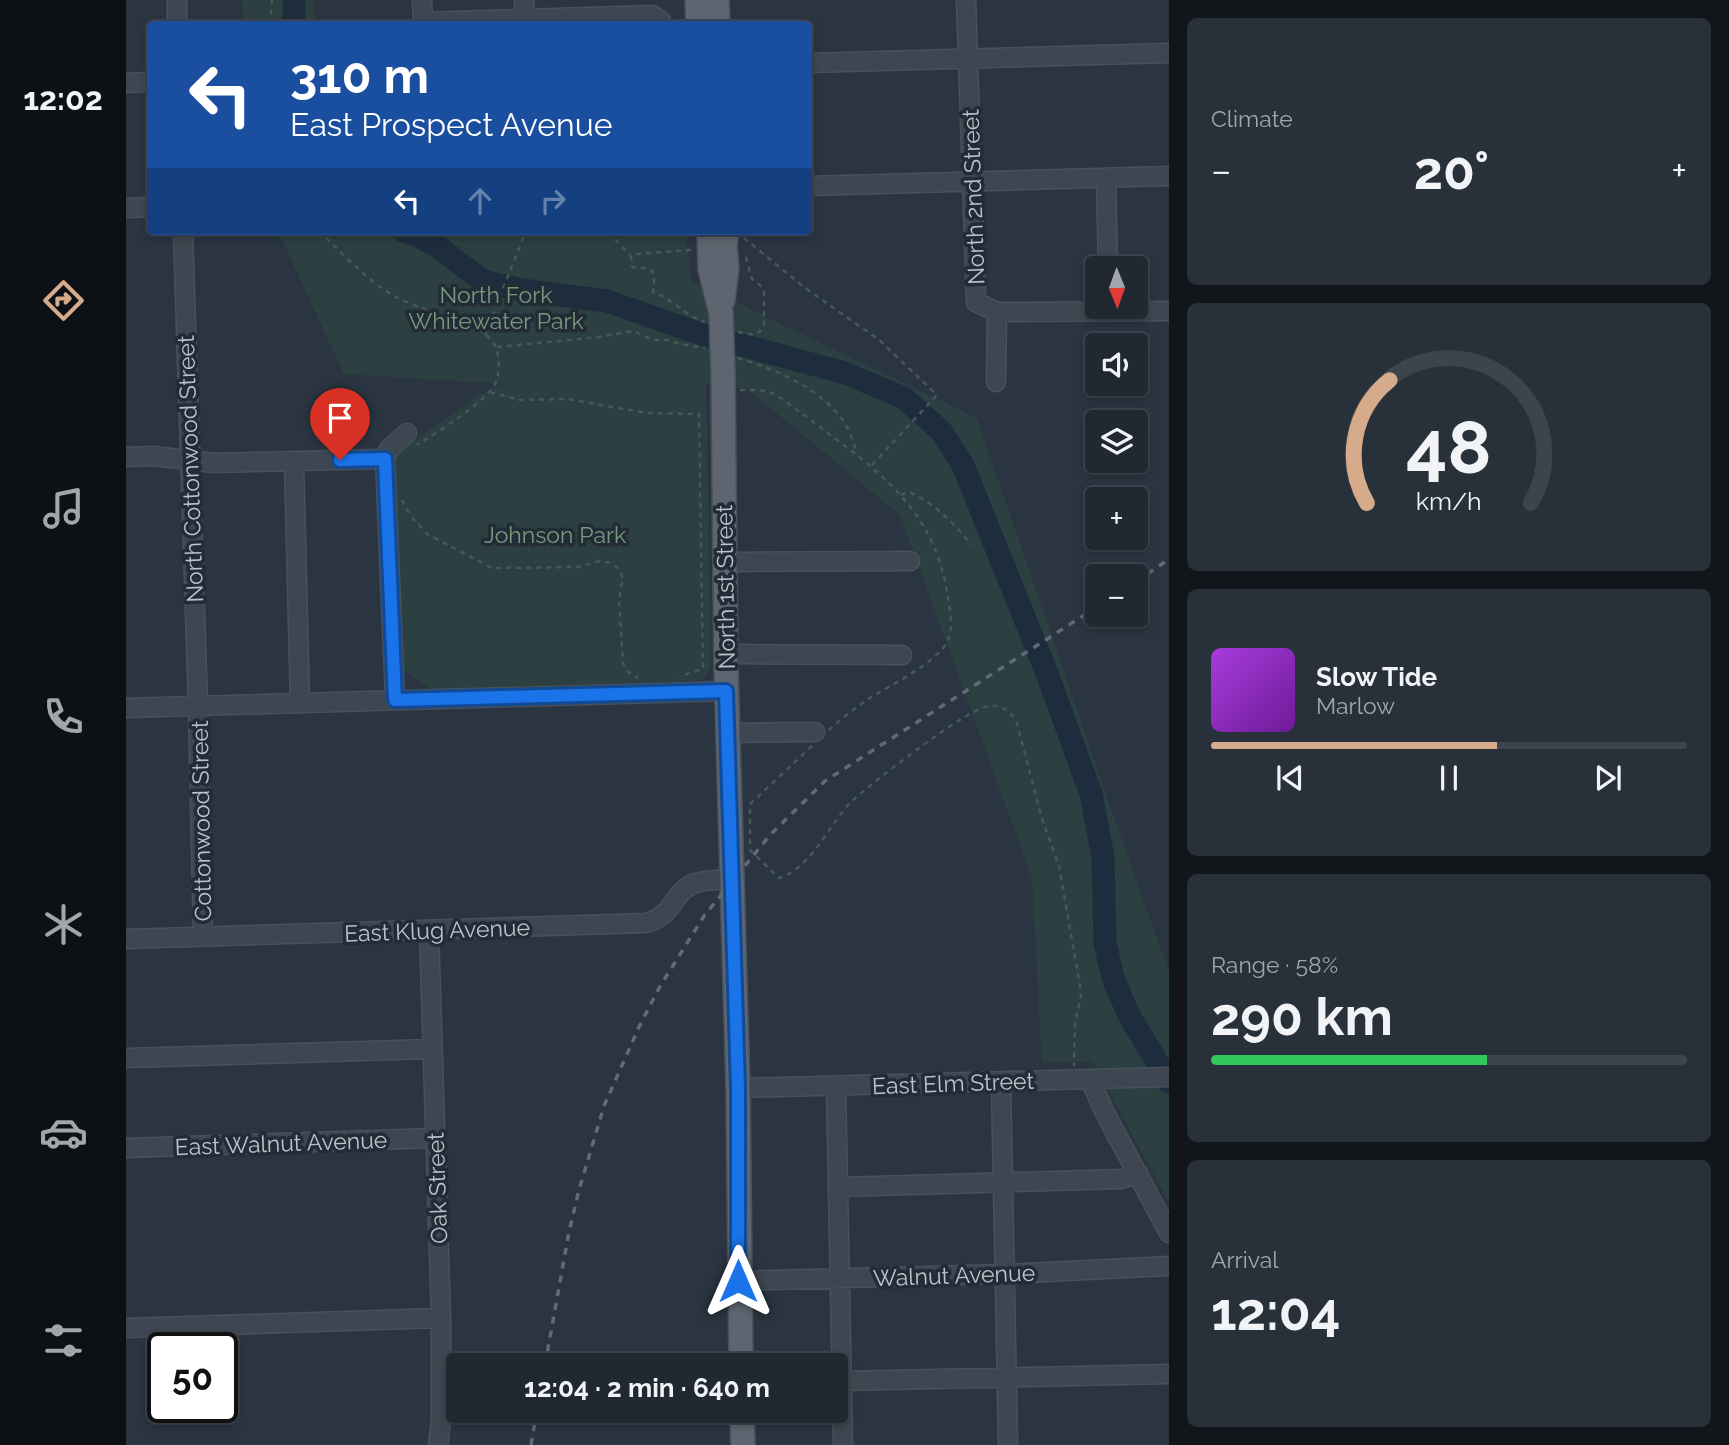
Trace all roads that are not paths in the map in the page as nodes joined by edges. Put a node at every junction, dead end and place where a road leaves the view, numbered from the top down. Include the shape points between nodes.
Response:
1 (177, 0) edge
2 (422, 0) edge
3 (524, 0) edge
4 (697, 0) edge
5 (717, 0) edge
6 (966, 0) edge
7 (177, 21) edge
8 (423, 21) edge
9 (525, 21) edge
10 (543, 21) edge
11 (660, 21) edge
12 (698, 21) edge
13 (718, 21) edge
14 (1169, 52) edge
15 (968, 59) junction
16 (812, 63) edge
17 (147, 82) edge
18 (126, 83) edge
19 (1169, 176) edge
20 (1106, 178) junction
21 (972, 182) junction
22 (812, 186) edge
23 (147, 207) edge
24 (126, 208) edge
25 (183, 235) edge
26 (719, 235) edge
27 (1108, 256) edge
28 (1085, 310) edge
29 (1148, 310) edge
30 (1169, 310) edge
31 (997, 312) junction
32 (996, 382) dead end
33 (408, 441) road end
34 (126, 457) edge
35 (385, 459) junction
36 (188, 460) junction
37 (294, 462) junction
38 (910, 561) dead end
39 (724, 562) junction
40 (726, 654) junction
41 (902, 655) dead end
42 (726, 691) junction
43 (395, 700) junction
44 (300, 702) junction
45 (198, 707) junction
46 (126, 708) edge
47 (728, 733) junction
48 (819, 735) road end
49 (732, 879) junction
50 (429, 931) junction
51 (203, 936) junction
52 (126, 939) edge
53 (432, 1049) junction
54 (126, 1058) edge
55 (1169, 1077) edge
56 (1082, 1079) junction
57 (1001, 1083) junction
58 (836, 1086) junction
59 (738, 1088) junction
60 (436, 1138) junction
61 (126, 1148) edge
62 (1138, 1173) junction
63 (1004, 1181) junction
64 (839, 1187) junction
65 (1169, 1233) edge
66 (1169, 1266) edge
67 (1003, 1274) junction
68 (838, 1279) junction
69 (738, 1281) junction
70 (441, 1318) junction
71 (126, 1328) edge
72 (741, 1353) edge
73 (840, 1353) edge
74 (1169, 1374) edge
75 (1006, 1378) junction
76 (848, 1381) edge
77 (742, 1423) edge
78 (842, 1423) edge
79 (438, 1445) edge
80 (743, 1445) edge
81 (843, 1445) edge
82 (1008, 1445) edge

1 - 7 street
2 - 8 street
3 - 9 street
4 - 12 main road
5 - 13 main road
6 - 15 street, North 2nd Street
10 - 11 street via 652,15
14 - 15 street
15 - 16 street
15 - 21 street, North 2nd Street
17 - 18 street
19 - 20 street
20 - 21 street
20 - 27 street
21 - 22 street
21 - 31 street, North 2nd Street via 976,302
23 - 24 street
25 - 36 street, North Cottonwood Street
26 - 39 main road, North 1st Street, bridge via 710,269 729,365
28 - 31 street
29 - 30 street
31 - 32 street, North 2nd Street
33 - 35 street via 389,449
34 - 36 street
35 - 37 street
35 - 43 street
36 - 37 street
36 - 45 street, North Cottonwood Street
37 - 44 street
38 - 39 street
39 - 40 main road, North 1st Street
40 - 41 street
40 - 42 main road, North 1st Street
42 - 43 street
42 - 47 main road, North 1st Street
43 - 44 street
44 - 45 street
45 - 46 street
45 - 51 street, Cottonwood Street
47 - 48 street
47 - 49 main road, North 1st Street
49 - 50 street, East Klug Avenue via 692,885 668,912 646,923
49 - 59 main road, North 1st Street
50 - 51 street, East Klug Avenue
50 - 53 street, Oak Street
51 - 52 street, East Klug Avenue
53 - 54 street
53 - 60 street, Oak Street
55 - 56 street, East Elm Street
56 - 57 street, East Elm Street
56 - 62 street
57 - 58 street, East Elm Street
57 - 63 street
58 - 59 street, East Elm Street
58 - 64 street
59 - 69 main road, North 1st Street
60 - 61 street, East Walnut Avenue
60 - 70 street, Oak Street
62 - 63 street via 1122,1179
62 - 65 street
63 - 64 street
63 - 67 street
64 - 68 street
66 - 67 street, Walnut Avenue
67 - 68 street, Walnut Avenue
67 - 75 street
68 - 69 street, Walnut Avenue
68 - 73 street
69 - 72 main road, North 1st Street
70 - 71 street
70 - 79 street, Oak Street
74 - 75 street
75 - 76 street
75 - 82 street
77 - 80 main road
78 - 81 street

